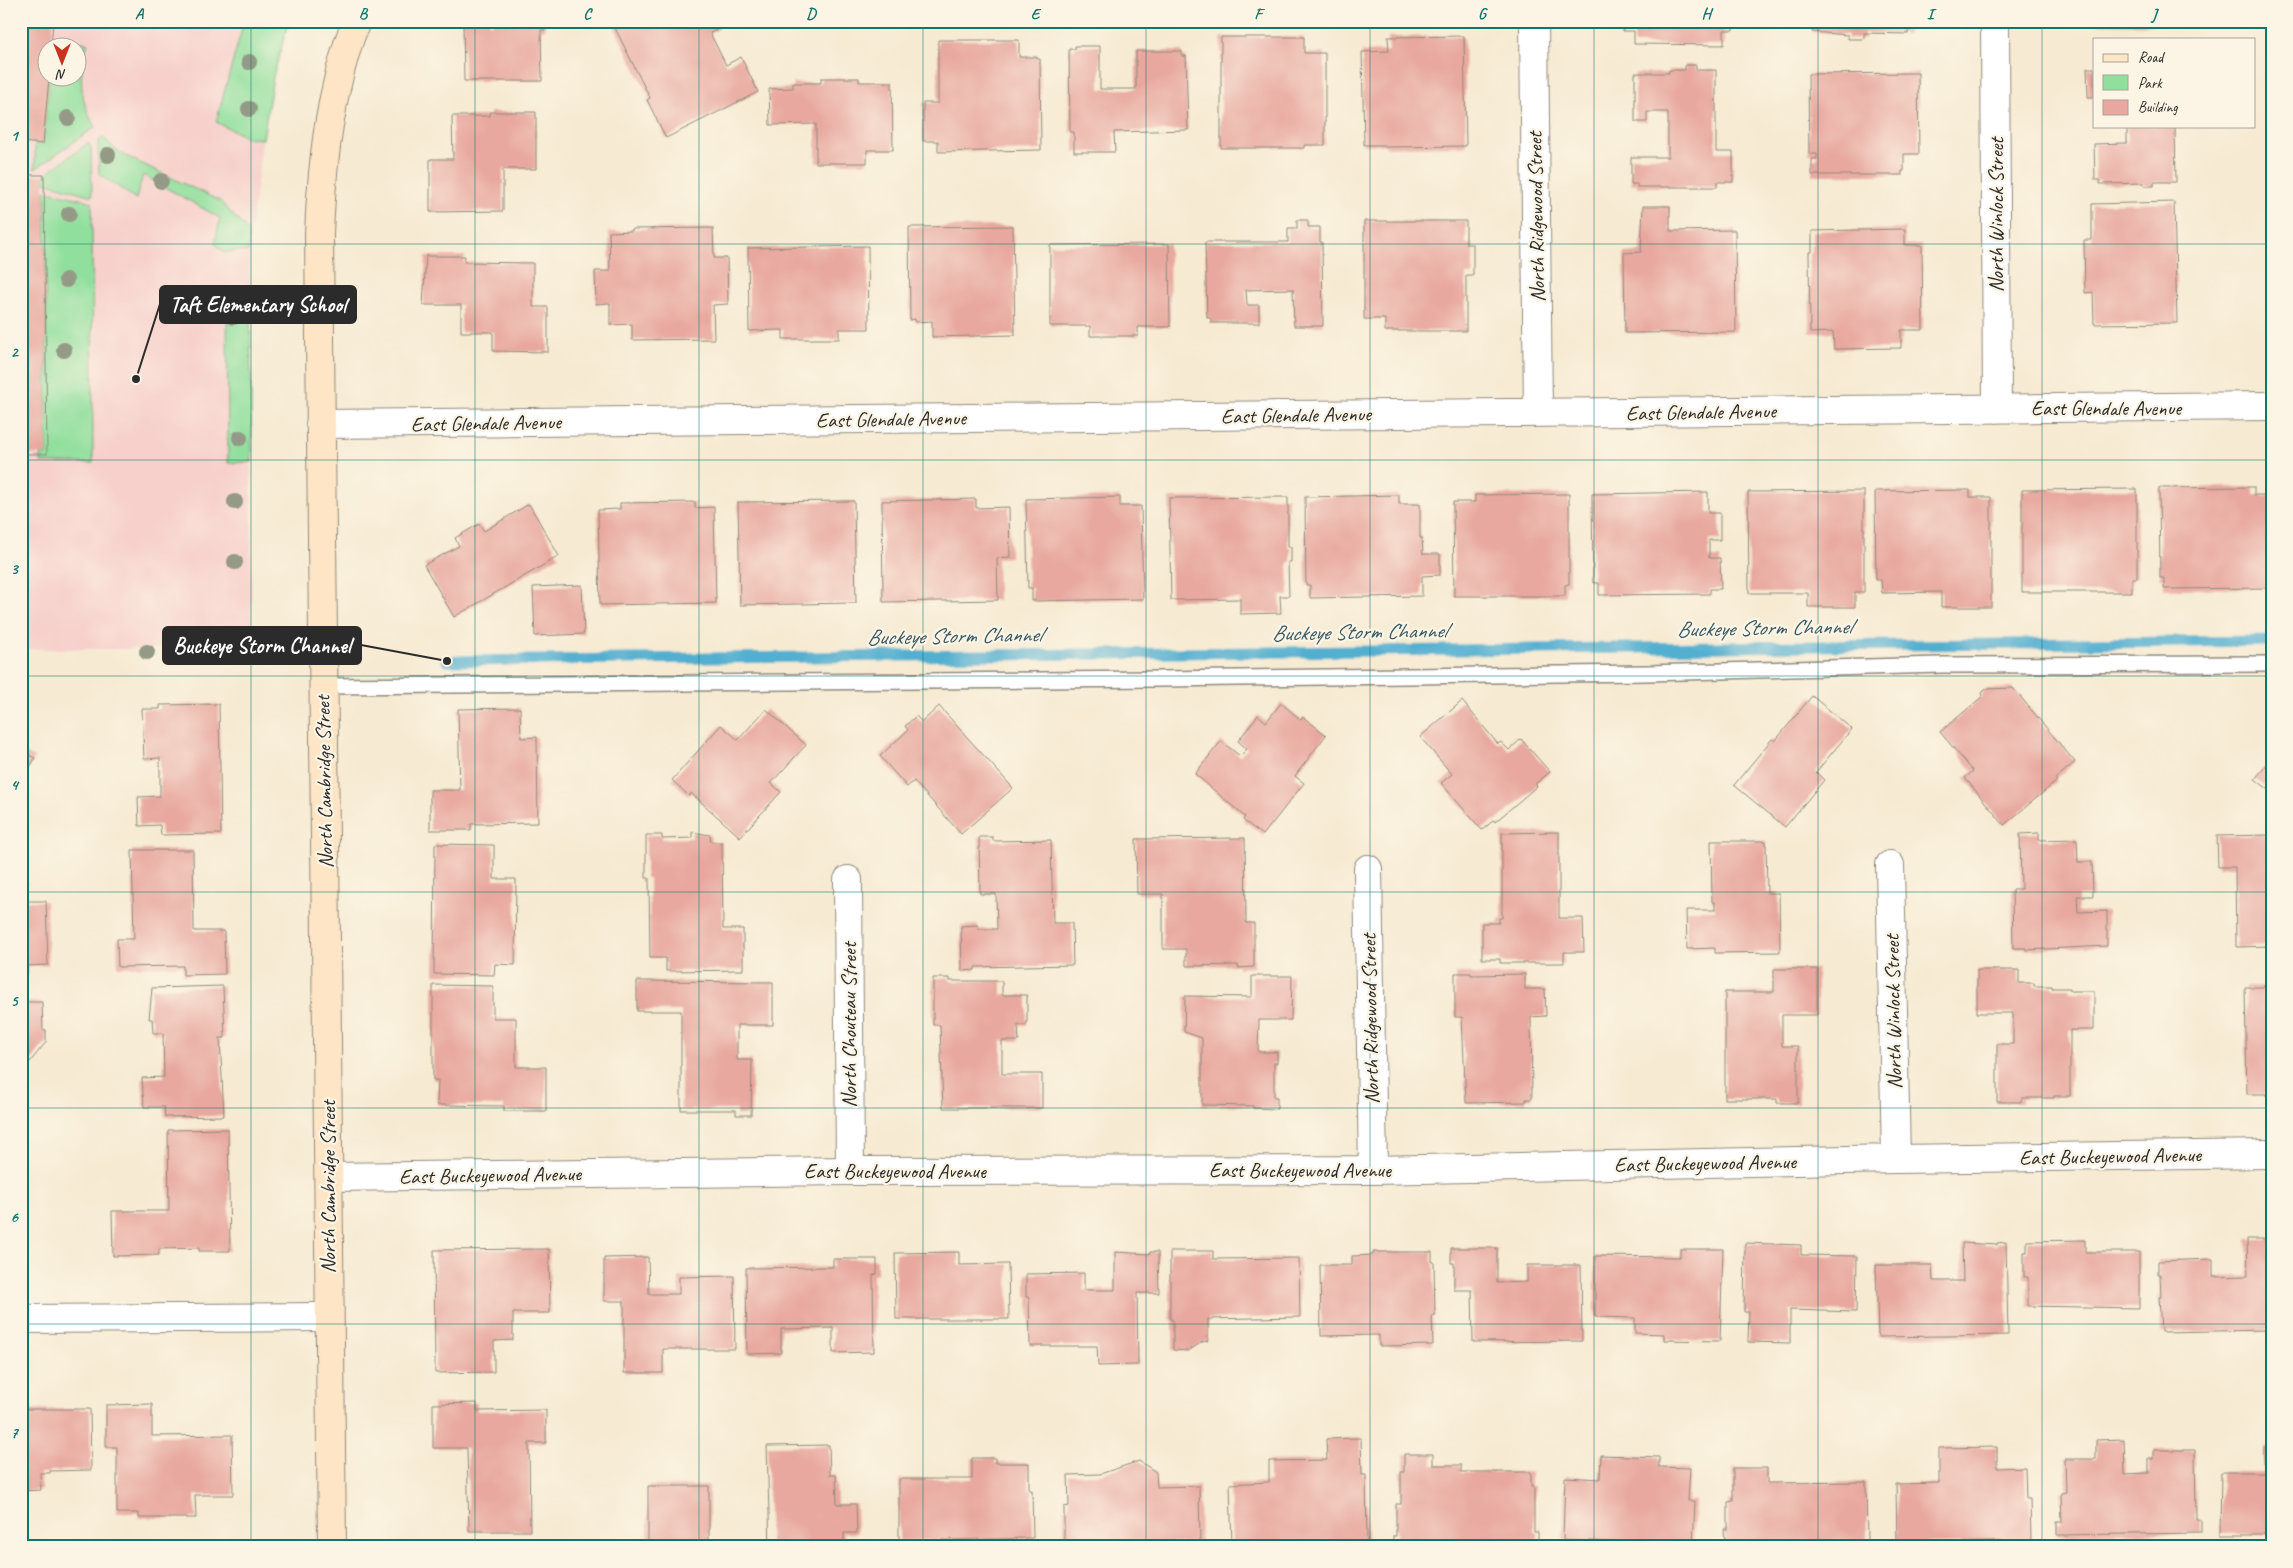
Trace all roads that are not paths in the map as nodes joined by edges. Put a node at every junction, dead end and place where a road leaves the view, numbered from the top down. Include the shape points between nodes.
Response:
1 (356, 21) edge
2 (1534, 21) edge
3 (1995, 21) edge
4 (2272, 406) edge
5 (1997, 409) junction
6 (1538, 413) junction
7 (320, 424) junction
8 (2272, 664) edge
9 (323, 686) junction
10 (1890, 865) dead end
11 (1368, 869) dead end
12 (848, 880) dead end
13 (2272, 1154) edge
14 (1896, 1159) junction
15 (1373, 1170) junction
16 (850, 1171) junction
17 (328, 1177) junction
18 (328, 1317) junction
19 (21, 1319) edge
20 (332, 1547) edge

1 - 7 street, North Cambridge Street via 328,123 320,197
2 - 6 street, North Ridgewood Street
3 - 5 street, North Winlock Street
4 - 5 street, East Glendale Avenue
5 - 6 street, East Glendale Avenue
6 - 7 street, East Glendale Avenue
7 - 9 street, North Cambridge Street
8 - 9 lane via 1952,665 1647,673
9 - 17 street, North Cambridge Street
10 - 14 street, North Winlock Street
11 - 15 street, North Ridgewood Street
12 - 16 street, North Chouteau Street
13 - 14 street, East Buckeyewood Avenue
14 - 15 street, East Buckeyewood Avenue
15 - 16 street, East Buckeyewood Avenue
16 - 17 street, East Buckeyewood Avenue
17 - 18 street, North Cambridge Street
18 - 19 street
18 - 20 street, North Cambridge Street

